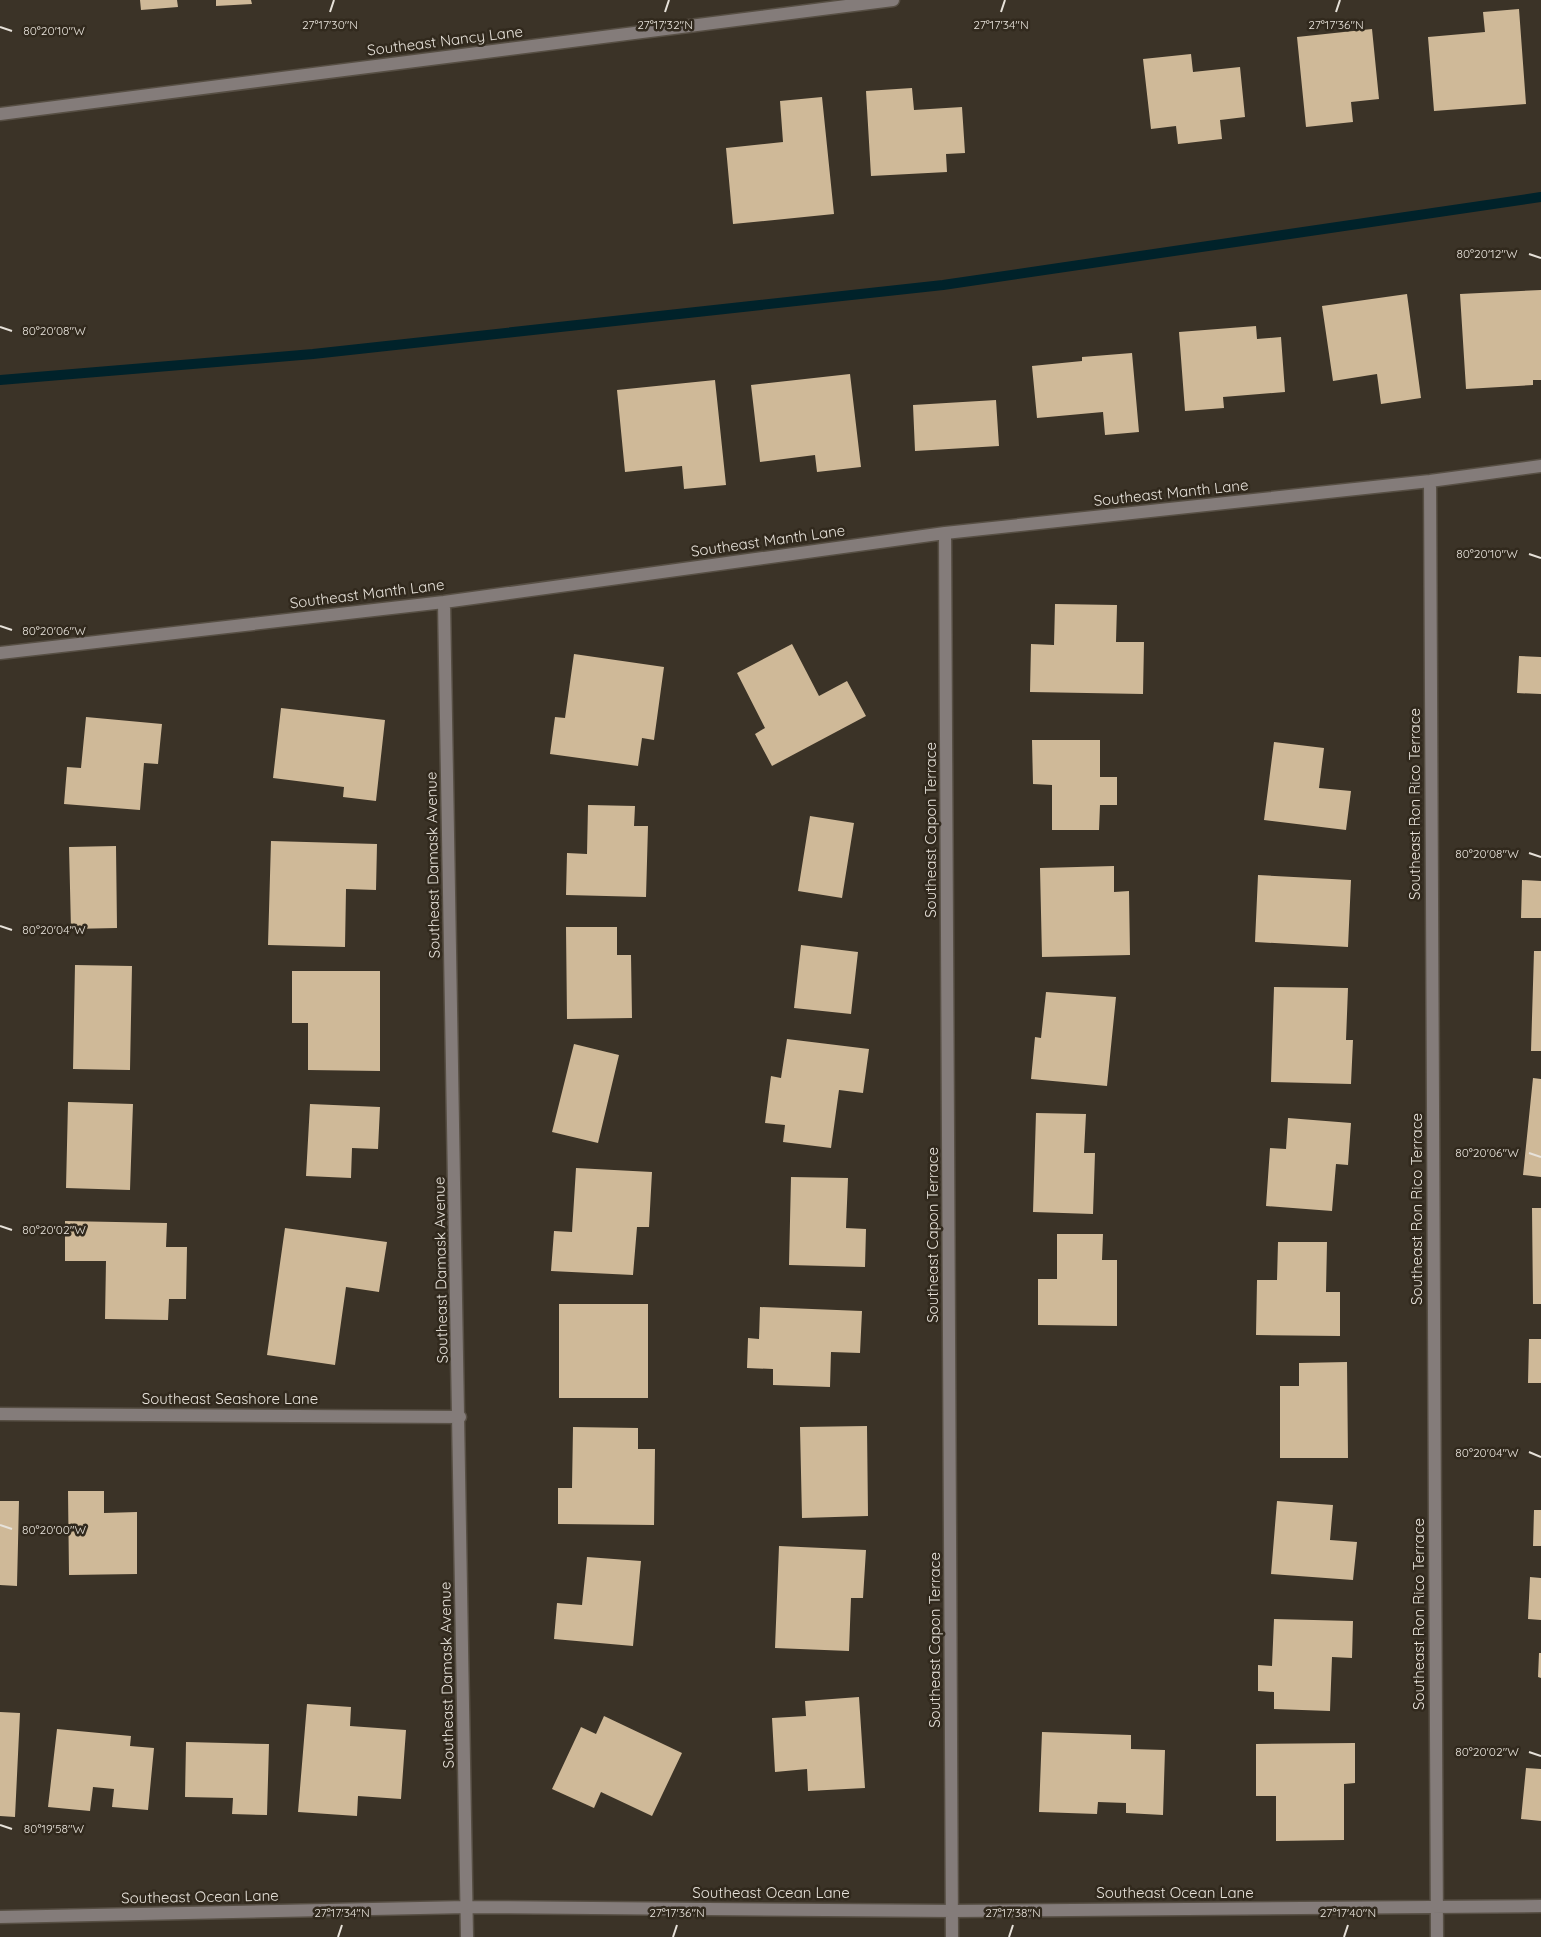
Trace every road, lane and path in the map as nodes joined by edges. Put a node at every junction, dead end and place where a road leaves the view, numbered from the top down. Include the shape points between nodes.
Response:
1 (893, 0) edge
2 (0, 114) edge
3 (1541, 466) edge
4 (1430, 481) junction
5 (945, 533) junction
6 (444, 602) junction
7 (0, 653) edge
8 (0, 1414) edge
9 (460, 1417) junction
10 (1541, 1906) edge
11 (467, 1907) junction
12 (1436, 1907) junction
13 (953, 1910) junction
14 (0, 1917) edge
15 (467, 1937) edge
16 (952, 1937) edge
17 (1437, 1937) edge

1 - 2 street, Southeast Nancy Lane
3 - 4 street, Southeast Manth Lane
4 - 5 street, Southeast Manth Lane
4 - 12 street, Southeast Ron Rico Terrace
5 - 6 street, Southeast Manth Lane
5 - 13 street, Southeast Capon Terrace
6 - 7 street, Southeast Manth Lane
6 - 9 street, Southeast Damask Avenue
8 - 9 street, Southeast Seashore Lane
9 - 11 street, Southeast Damask Avenue
10 - 12 street, Southeast Ocean Lane
11 - 13 street, Southeast Ocean Lane
11 - 14 street, Southeast Ocean Lane
11 - 15 street, Southeast Damask Avenue
12 - 13 street, Southeast Ocean Lane
12 - 17 street, Southeast Ron Rico Terrace
13 - 16 street, Southeast Capon Terrace

